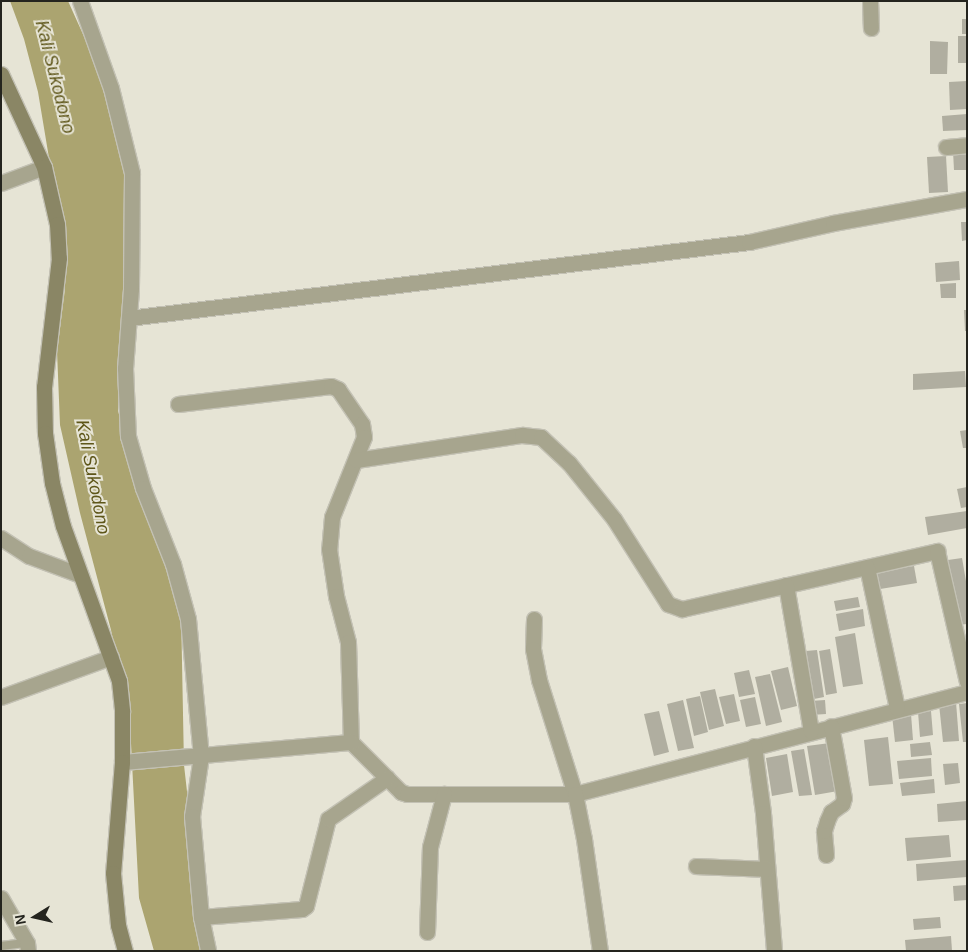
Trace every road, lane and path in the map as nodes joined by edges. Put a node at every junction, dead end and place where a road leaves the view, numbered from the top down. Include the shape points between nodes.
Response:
1 (80, 1) edge
2 (870, 1) edge
3 (870, 28) dead end
4 (1, 74) edge
5 (967, 144) edge
6 (946, 146) dead end
7 (44, 167) junction
8 (1, 183) edge
9 (967, 199) edge
10 (129, 318) junction
11 (178, 404) dead end
12 (356, 460) junction
13 (1, 538) edge
14 (867, 567) junction
15 (80, 575) junction
16 (786, 585) junction
17 (534, 619) dead end
18 (110, 657) junction
19 (967, 682) edge
20 (967, 692) edge
21 (1, 697) edge
22 (897, 708) junction
23 (831, 726) junction
24 (811, 731) junction
25 (351, 742) junction
26 (754, 746) junction
27 (198, 756) junction
28 (125, 762) junction
29 (387, 778) junction
30 (444, 794) junction
31 (575, 794) junction
32 (826, 855) dead end
33 (696, 866) dead end
34 (767, 869) junction
35 (1, 898) edge
36 (201, 917) junction
37 (427, 932) dead end
38 (1, 946) edge
39 (28, 947) edge
40 (125, 951) edge
41 (208, 951) edge
42 (600, 951) edge
43 (774, 951) edge

1 - 10 street via 111,88 132,173
2 - 3 street
4 - 7 main road
5 - 6 street
7 - 8 street
7 - 15 main road via 57,224 58,258 44,387 45,433 52,484
9 - 10 street via 749,242
10 - 27 street via 126,368 128,436 143,488 173,564 188,619
11 - 12 street via 331,386 338,389 362,424 364,437
12 - 16 street via 522,435 541,437 570,463 614,519 673,608 682,609
12 - 25 street via 332,517 329,549 336,596 348,642
13 - 15 street via 29,556
14 - 16 street
14 - 19 street via 934,550 938,552
14 - 22 street
15 - 18 main road
16 - 24 street
17 - 31 street via 533,649 539,680
18 - 21 street
18 - 28 main road via 119,681
20 - 22 street
22 - 23 street
23 - 24 street
23 - 32 street via 844,798 842,804 831,812 824,830
24 - 26 street
25 - 27 street
25 - 29 street
26 - 31 street
26 - 34 street
27 - 28 street
27 - 36 street via 192,816
28 - 40 main road via 113,873 118,925
29 - 30 street via 407,794
29 - 36 street via 328,820 306,906 302,909
30 - 31 street
30 - 37 street via 430,848
31 - 42 street
33 - 34 street
34 - 43 street
35 - 39 street
36 - 41 street
38 - 39 lane

